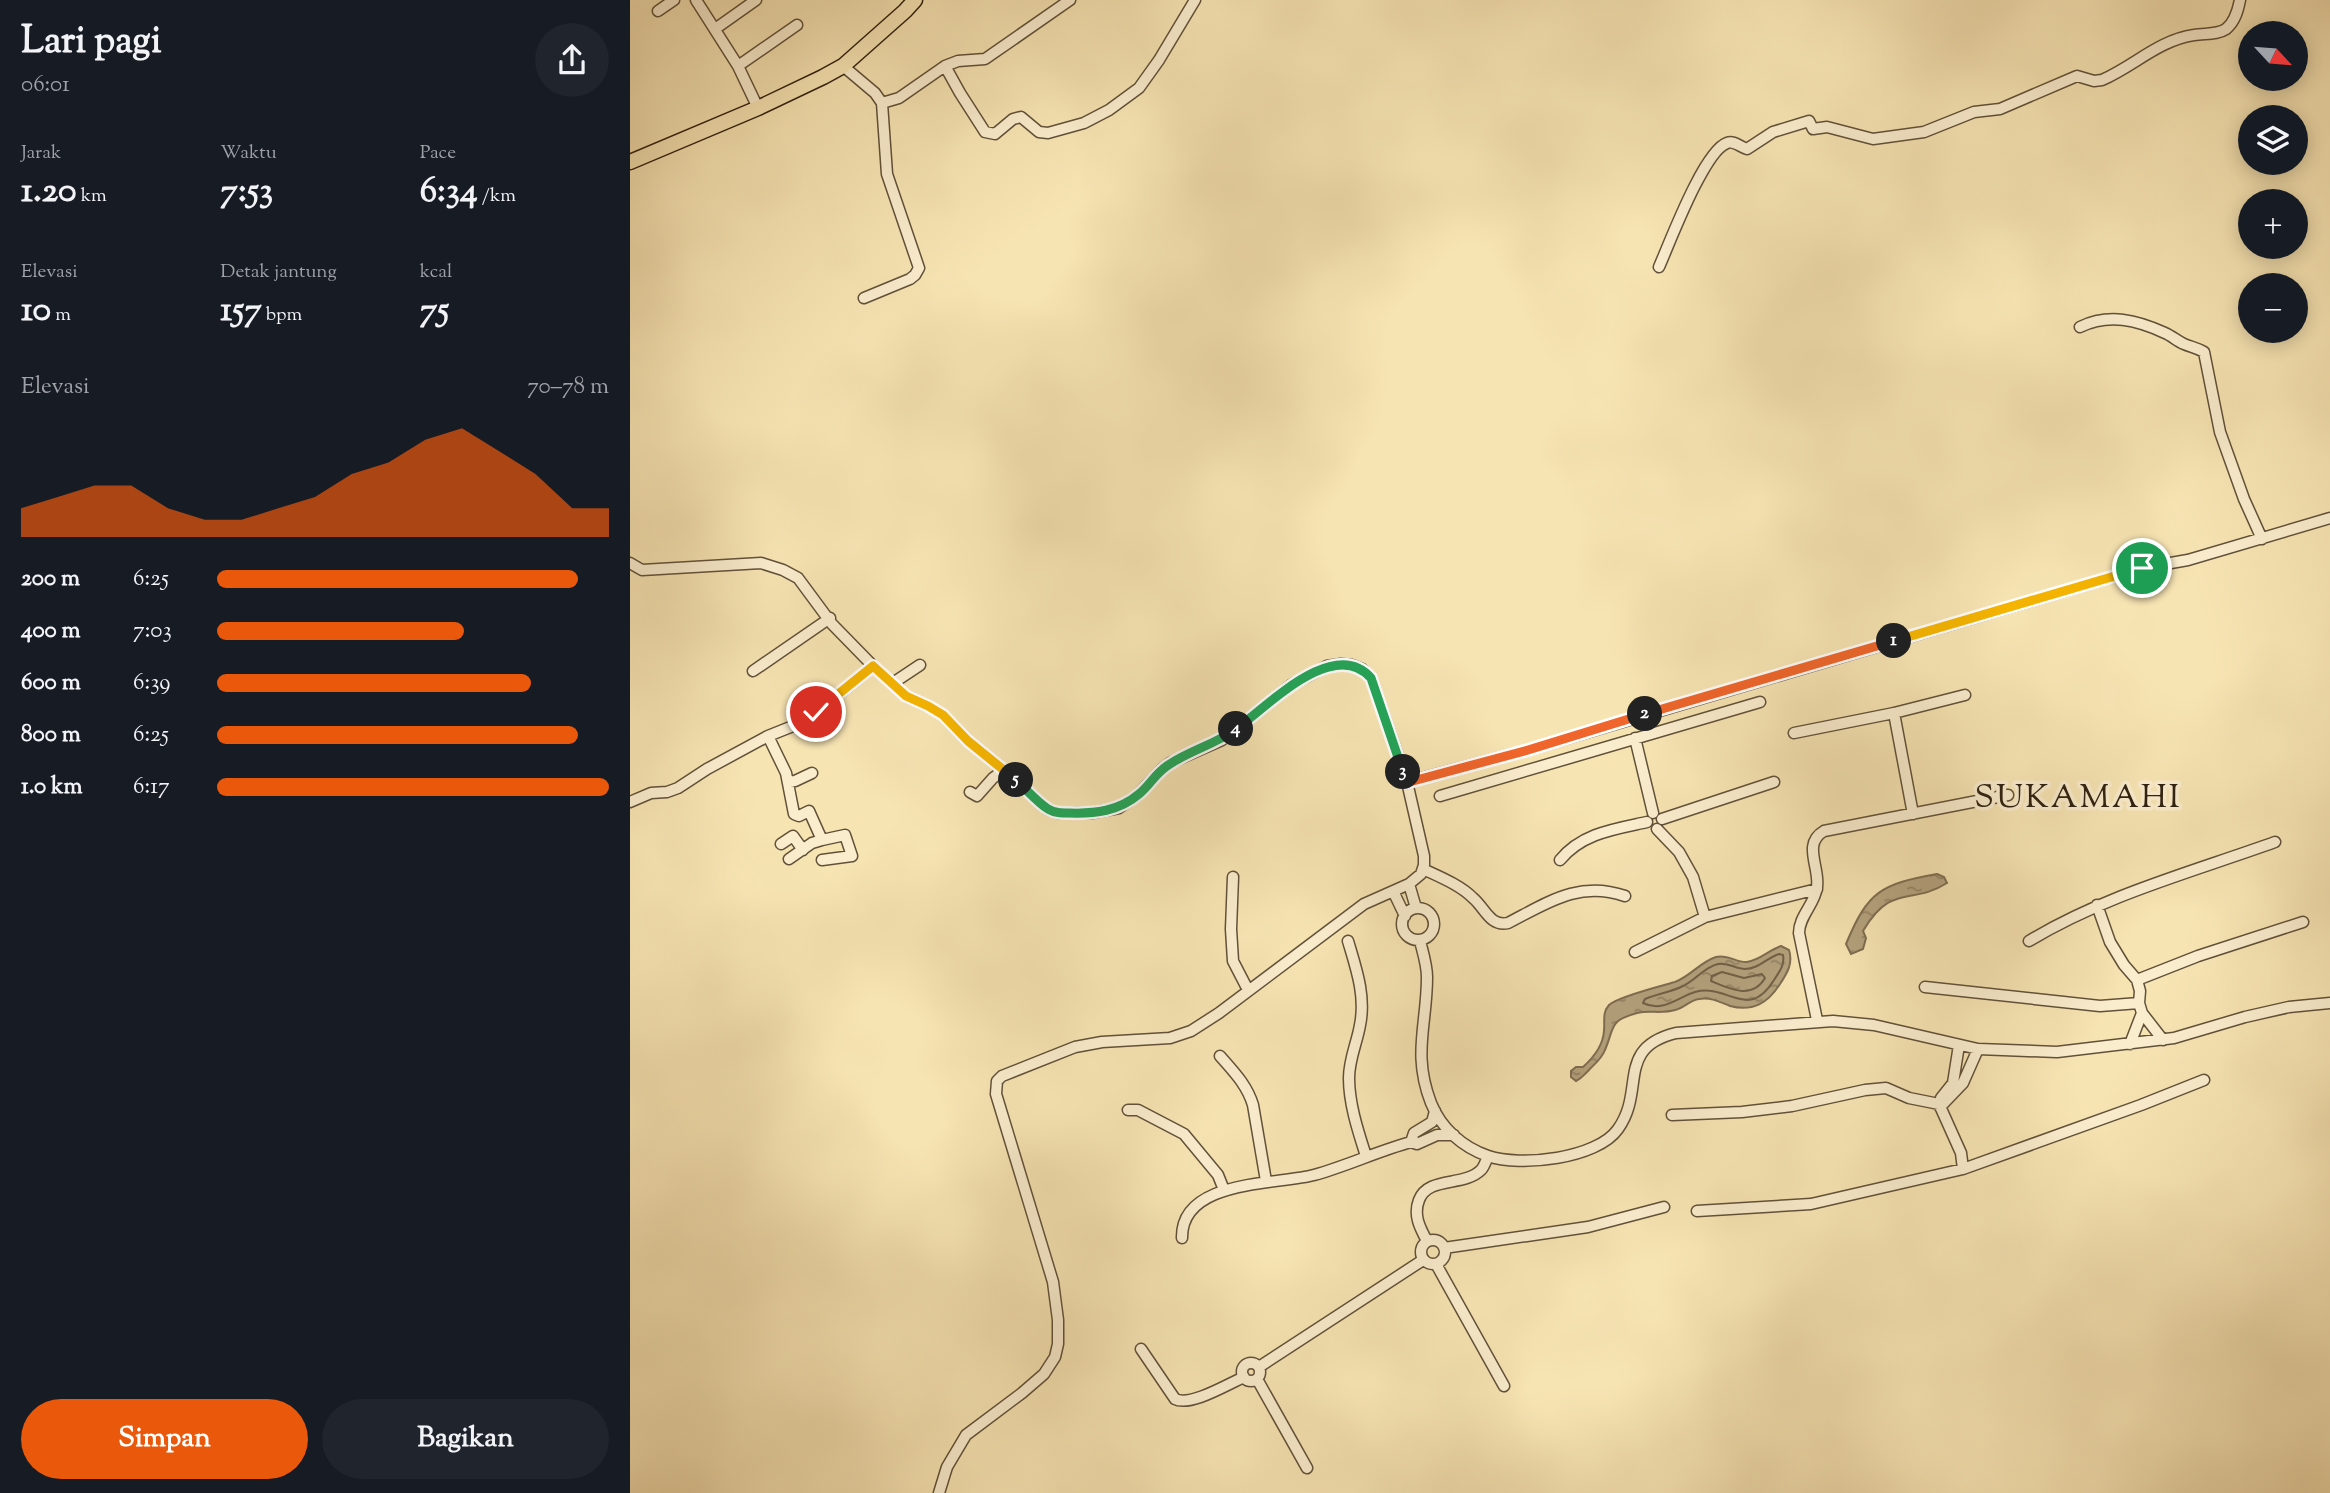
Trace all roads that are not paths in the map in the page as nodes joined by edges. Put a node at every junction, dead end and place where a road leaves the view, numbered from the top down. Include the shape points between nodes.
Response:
1 (674, 0) edge
2 (696, 0) edge
3 (755, 0) edge
4 (1070, 0) edge
5 (1195, 0) edge
6 (2240, 0) edge
7 (906, 4) edge
8 (658, 11) dead end
9 (797, 25) dead end
10 (715, 29) junction
11 (738, 66) junction
12 (842, 66) junction
13 (945, 66) junction
14 (882, 103) junction
15 (758, 108) junction
16 (630, 162) edge
17 (1659, 267) dead end
18 (864, 298) dead end
19 (2080, 327) dead end
20 (2330, 518) edge
21 (2262, 539) junction
22 (630, 563) edge
23 (830, 618) junction
24 (920, 665) dead end
25 (873, 666) junction
26 (752, 671) dead end
27 (892, 683) junction
28 (1965, 695) dead end
29 (1760, 702) dead end
30 (1894, 713) junction
31 (1794, 733) dead end
32 (768, 736) junction
33 (1635, 738) junction
34 (1004, 769) junction
35 (812, 773) dead end
36 (788, 782) junction
37 (1407, 782) junction
38 (1774, 782) dead end
39 (970, 792) dead end
40 (2008, 795) dead end
41 (1440, 796) dead end
42 (630, 802) edge
43 (1913, 814) junction
44 (1655, 821) junction
45 (822, 840) junction
46 (2275, 842) dead end
47 (781, 844) dead end
48 (803, 850) junction
49 (789, 859) dead end
50 (822, 860) dead end
51 (1560, 860) dead end
52 (1423, 869) junction
53 (1233, 877) dead end
54 (1409, 884) junction
55 (1817, 889) junction
56 (1394, 891) junction
57 (1625, 896) dead end
58 (2097, 905) junction
59 (1416, 908) junction
60 (1405, 916) junction
61 (1705, 917) junction
62 (2303, 922) dead end
63 (1348, 941) dead end
64 (1420, 941) junction
65 (2029, 941) dead end
66 (1635, 952) dead end
67 (2137, 980) junction
68 (1925, 987) dead end
69 (1248, 990) junction
70 (2330, 1003) edge
71 (2140, 1008) junction
72 (1817, 1020) junction
73 (2164, 1040) junction
74 (2130, 1044) junction
75 (1959, 1045) junction
76 (1978, 1049) junction
77 (1220, 1056) dead end
78 (2204, 1080) dead end
79 (1939, 1105) junction
80 (1128, 1110) dead end
81 (1435, 1111) junction
82 (1672, 1115) dead end
83 (1454, 1135) junction
84 (1411, 1142) junction
85 (1366, 1156) junction
86 (1488, 1156) junction
87 (1963, 1169) junction
88 (1266, 1181) junction
89 (1224, 1190) junction
90 (1664, 1207) dead end
91 (1697, 1212) dead end
92 (1182, 1238) dead end
93 (1427, 1241) junction
94 (1444, 1248) junction
95 (1423, 1260) junction
96 (1436, 1264) junction
97 (1141, 1349) dead end
98 (1259, 1367) junction
99 (1244, 1377) junction
100 (1257, 1380) junction
101 (1504, 1386) dead end
102 (1307, 1468) dead end
103 (939, 1493) edge

1 - 8 street
2 - 10 street
3 - 10 street
4 - 13 street via 985,59
5 - 13 street via 1139,89 1084,123 1048,133 1039,132 1021,117 995,134 985,132
6 - 17 street via 2236,17 2220,32 2168,42 2102,80 2077,76 2000,109 1974,112 1924,132 1873,139 1827,127 1814,129 1809,121 1773,132 1747,149 1725,143 1704,169
7 - 12 main road
9 - 11 street
10 - 11 street
11 - 15 street
12 - 14 street
12 - 15 main road
13 - 14 street
14 - 18 street via 887,174 919,268 910,279
15 - 16 main road
19 - 21 street via 2105,318 2128,320 2204,352 2220,432
20 - 21 street
21 - 37 street via 2142,568
22 - 23 street via 642,570 761,563 798,578
23 - 25 street
23 - 26 street
24 - 27 street
25 - 27 street
25 - 32 street via 816,712
27 - 34 street via 906,696 943,715
28 - 30 street
29 - 33 street
30 - 31 street
30 - 43 street
32 - 36 street
32 - 42 street via 678,788
33 - 41 street
33 - 44 street
34 - 37 street via 1047,809 1058,813 1092,814 1119,808 1170,763 1222,740 1291,685 1327,666 1341,664 1363,669 1371,678
34 - 39 street via 977,796
35 - 36 street
36 - 45 street via 794,814 809,811
37 - 52 street
38 - 44 street
40 - 43 street
43 - 55 street via 1819,834 1812,848
44 - 51 street via 1589,837
44 - 61 street via 1693,877
45 - 48 street
45 - 50 street via 845,835 852,856
46 - 58 street
47 - 48 street via 793,836
48 - 49 street
52 - 54 street
52 - 57 street via 1467,893 1498,924 1575,892 1603,890
53 - 69 street via 1233,961
54 - 56 street
54 - 59 street
55 - 61 street
55 - 72 street via 1799,926
56 - 60 street
56 - 69 street via 1364,904
58 - 65 street
58 - 67 street via 2110,942
59 - 60 street
59 - 64 street via 1429,912 1434,924 1432,933
60 - 64 street via 1405,933
61 - 66 street
62 - 67 street
63 - 85 street via 1362,1008 1349,1081
64 - 81 street via 1427,977 1420,1060
67 - 71 street
68 - 71 street
69 - 103 street via 1182,1035 1075,1047 997,1081 996,1094 1053,1282 1058,1344 1044,1374 966,1435 947,1466
70 - 73 street via 2256,1014
71 - 73 street
71 - 74 street
72 - 75 street via 1867,1023
72 - 86 street via 1665,1035 1642,1050 1629,1105 1617,1130 1596,1147 1565,1156 1519,1160
73 - 74 street
74 - 76 street via 2057,1052
75 - 76 street
75 - 79 street via 1953,1083
76 - 79 street via 1963,1083
77 - 88 street via 1250,1093
78 - 87 street
79 - 82 street via 1886,1088 1767,1110
79 - 87 street via 1961,1153
80 - 89 street via 1138,1110 1184,1134 1218,1175
81 - 83 street
81 - 84 street via 1432,1122 1414,1133
83 - 84 street
83 - 86 street
84 - 85 street
85 - 88 street via 1298,1179
86 - 93 street via 1482,1170 1432,1186 1421,1195 1418,1220
87 - 91 street via 1811,1204
88 - 89 street
89 - 92 street via 1197,1206 1182,1227
90 - 94 street via 1588,1227
93 - 94 street via 1435,1240
93 - 95 street via 1420,1252
94 - 96 street via 1444,1256
95 - 96 street
95 - 98 street
96 - 101 street
97 - 99 street via 1180,1402
98 - 99 street via 1247,1364 1242,1370
98 - 100 street
99 - 100 street
100 - 102 street

